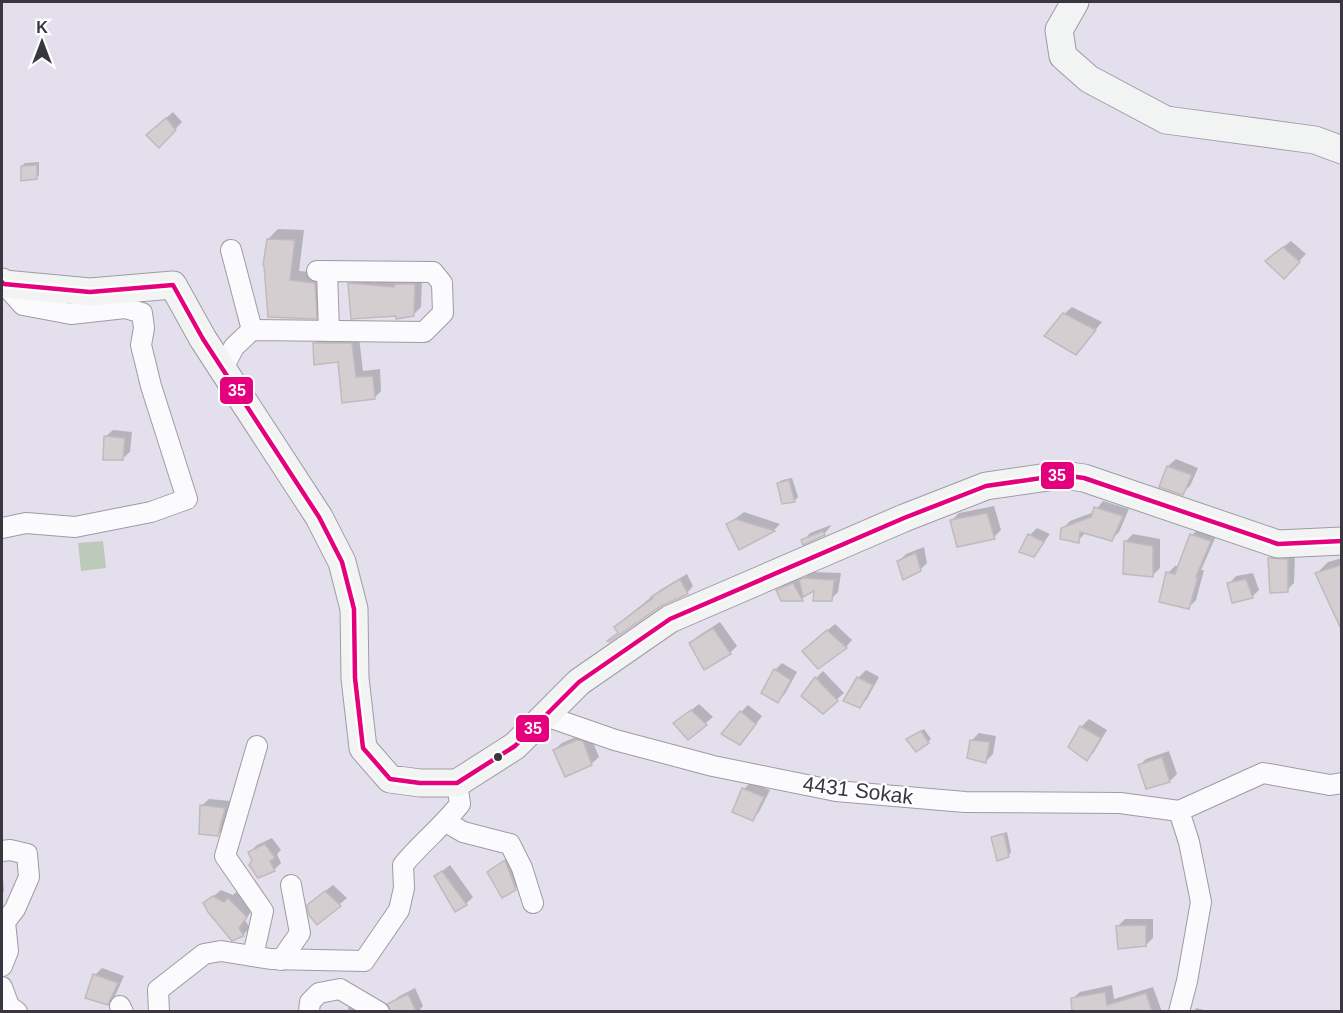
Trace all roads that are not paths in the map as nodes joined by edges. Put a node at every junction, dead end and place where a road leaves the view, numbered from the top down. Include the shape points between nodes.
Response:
1 (1075, 2) edge
2 (1341, 150) edge
3 (231, 250) dead end
4 (3, 283) edge
5 (252, 330) junction
6 (330, 331) junction
7 (222, 370) junction
8 (2, 528) edge
9 (1341, 540) edge
10 (546, 716) junction
11 (257, 746) dead end
12 (457, 783) junction
13 (1341, 783) edge
14 (1179, 811) junction
15 (446, 822) junction
16 (2, 851) edge
17 (291, 885) dead end
18 (533, 903) dead end
19 (253, 956) junction
20 (281, 960) junction
21 (2, 966) edge
22 (2, 987) edge
23 (17, 1011) edge
24 (159, 1011) edge
25 (309, 1011) edge
26 (379, 1011) edge
27 (1179, 1011) edge

1 - 2 street via 1059,30 1063,56 1089,79 1166,120 1315,140
3 - 5 street
4 - 7 street via 90,292 173,285
4 - 8 street via 23,305 71,314 125,309 142,313 141,345 187,499 151,512 75,527 26,523
5 - 6 street
5 - 7 street via 234,347
6 - 6 street via 424,332 443,313 442,283 433,272 322,271
7 - 12 street via 319,517 342,562 354,609 355,678 363,748 390,779
9 - 10 street via 1278,544 1084,478 1062,475 986,486 670,619 579,682
10 - 12 street via 515,746
10 - 14 street, 4431 Sokak via 615,740 713,766 836,791 965,802 1120,803
11 - 19 street via 225,856 263,911
12 - 15 street via 460,804
13 - 14 street via 1330,785 1263,773
14 - 27 street via 1201,902
15 - 18 street via 463,832 510,844
15 - 20 street via 403,865 404,888 399,910 364,961
16 - 21 street via 27,854 29,877 5,922 8,951
17 - 20 street via 300,933
19 - 20 street
19 - 24 street via 221,951 204,954 158,990
22 - 23 street via 9,1006
25 - 26 street via 310,1002 319,993 340,989

